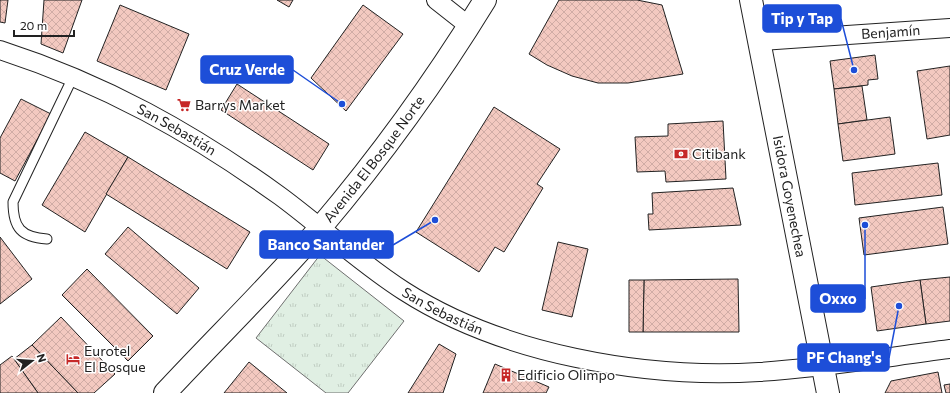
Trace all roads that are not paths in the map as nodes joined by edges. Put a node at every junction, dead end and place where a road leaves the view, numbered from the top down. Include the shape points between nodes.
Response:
1 (436, 0) edge
2 (485, 0) edge
3 (751, 0) edge
4 (469, 26) junction
5 (950, 28) edge
6 (760, 41) junction
7 (0, 50) edge
8 (73, 77) junction
9 (321, 227) junction
10 (47, 239) dead end
11 (950, 349) edge
12 (824, 365) junction
13 (165, 393) edge
14 (828, 393) edge

1 - 4 street
2 - 4 main road, Avenida El Bosque Norte
3 - 6 main road, Isidora Goyenechea
4 - 9 main road, Avenida El Bosque Norte via 386,146
5 - 6 street, Benjamín
6 - 12 main road, Isidora Goyenechea
7 - 8 street, San Sebastián
8 - 9 street, San Sebastián via 113,94 198,140
8 - 10 lane via 12,202 13,215 18,227 26,235
9 - 12 street, San Sebastián via 389,281 441,312 509,339 560,354 627,366 706,372 760,372
9 - 13 main road, Avenida El Bosque Norte
11 - 12 street, San Sebastián
12 - 14 main road, Isidora Goyenechea

